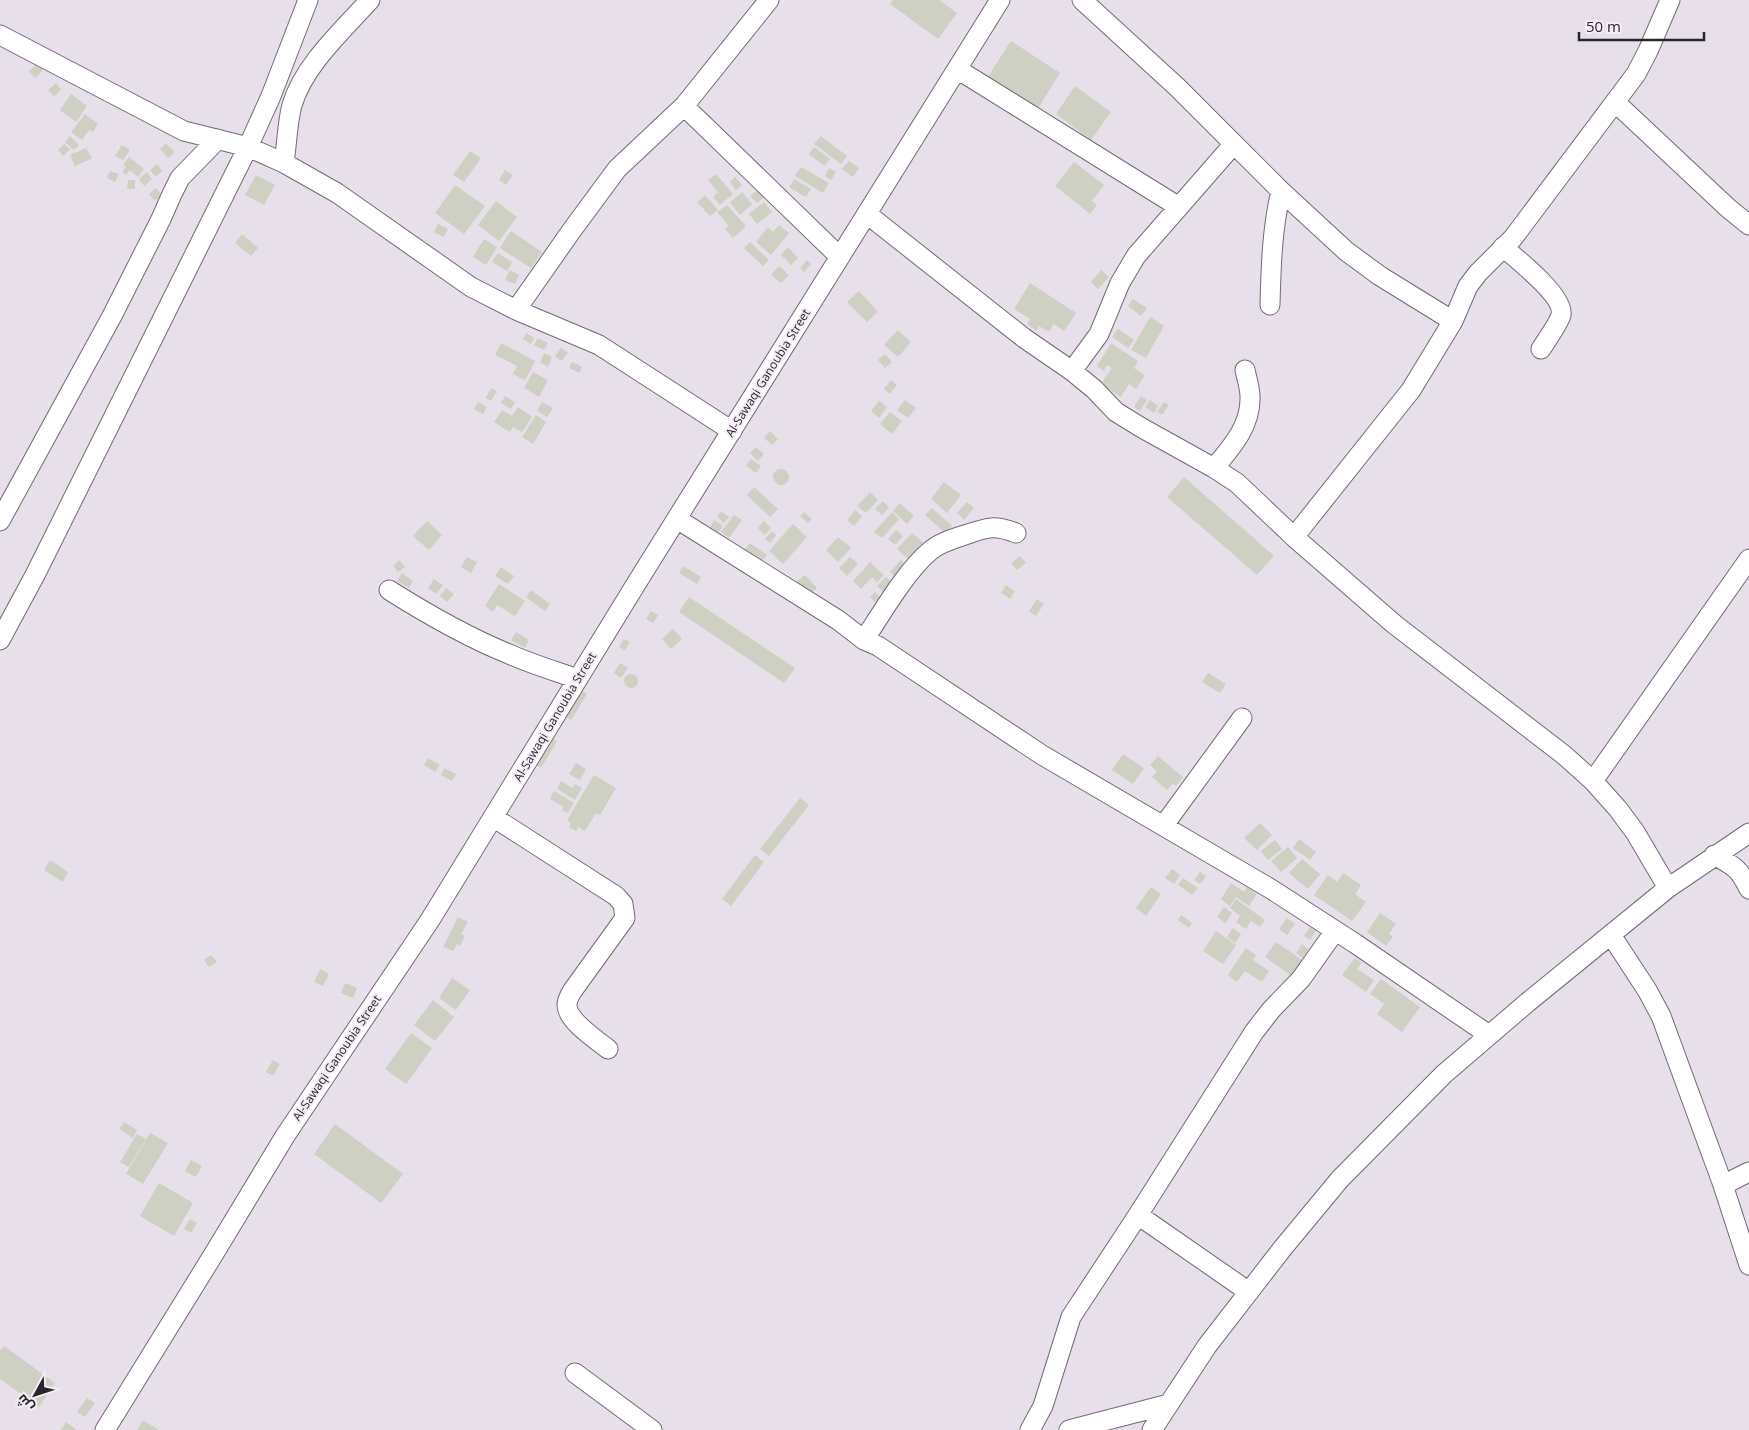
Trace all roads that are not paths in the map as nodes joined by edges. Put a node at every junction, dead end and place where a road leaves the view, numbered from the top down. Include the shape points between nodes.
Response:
1 (308, 0) edge
2 (370, 0) edge
3 (769, 0) edge
4 (1000, 0) edge
5 (1082, 0) edge
6 (1670, 0) edge
7 (0, 35) edge
8 (957, 69) junction
9 (1615, 102) junction
10 (684, 106) junction
11 (218, 139) junction
12 (1233, 145) junction
13 (248, 147) junction
14 (284, 163) junction
15 (1280, 191) junction
16 (1179, 207) junction
17 (867, 214) junction
18 (1749, 225) edge
19 (1503, 248) junction
20 (840, 257) junction
21 (1270, 305) dead end
22 (516, 310) junction
23 (1453, 321) junction
24 (1541, 349) dead end
25 (1072, 370) junction
26 (1245, 370) dead end
27 (732, 432) junction
28 (1214, 468) junction
29 (1, 517) edge
30 (677, 519) junction
31 (1016, 533) dead end
32 (1294, 537) junction
33 (1749, 559) edge
34 (389, 590) dead end
35 (0, 640) edge
36 (864, 640) junction
37 (578, 679) junction
38 (1242, 718) dead end
39 (1593, 782) junction
40 (493, 817) junction
41 (1164, 825) junction
42 (1749, 833) edge
43 (1714, 855) junction
44 (1668, 888) junction
45 (1749, 889) edge
46 (1335, 931) junction
47 (1611, 935) junction
48 (1489, 1035) junction
49 (608, 1049) dead end
50 (1749, 1172) edge
51 (1723, 1185) junction
52 (1138, 1215) junction
53 (1749, 1265) edge
54 (1249, 1292) junction
55 (575, 1373) dead end
56 (1169, 1404) junction
57 (105, 1430) edge
58 (652, 1430) edge
59 (1030, 1430) edge
60 (1069, 1430) edge
61 (1152, 1430) edge

1 - 13 street
2 - 14 street via 318,58 300,88 292,106
3 - 10 street
4 - 8 street, Al-Sawaqi Ganoubia Street
5 - 12 street via 1177,87
6 - 9 street via 1636,74
7 - 11 street via 184,131
8 - 16 street
8 - 17 street, Al-Sawaqi Ganoubia Street
9 - 18 street
9 - 19 street
10 - 20 street
10 - 22 street via 617,169
11 - 13 street
11 - 29 street via 180,178 116,307
12 - 15 street
12 - 16 street
13 - 14 street
13 - 35 street
14 - 22 street via 337,194 471,287
15 - 21 street via 1272,239
15 - 23 street via 1346,251
16 - 25 street via 1136,256 1099,334
17 - 20 street, Al-Sawaqi Ganoubia Street
17 - 25 street via 1024,338
19 - 23 street via 1468,286
19 - 24 street via 1546,286 1561,305 1561,315
20 - 27 street, Al-Sawaqi Ganoubia Street
22 - 27 street via 599,345
23 - 32 street via 1411,390
25 - 28 street via 1116,412
26 - 28 street via 1250,397 1248,415 1236,442
27 - 30 street, Al-Sawaqi Ganoubia Street
28 - 32 street via 1237,483
30 - 36 street via 838,620
30 - 37 street, Al-Sawaqi Ganoubia Street
31 - 36 street via 990,527 930,550 912,570
32 - 39 street via 1394,624 1564,755
33 - 39 street
34 - 37 street via 502,651
36 - 41 street via 878,646 1042,755
37 - 40 street, Al-Sawaqi Ganoubia Street
38 - 41 street
39 - 44 street via 1635,832
40 - 49 street via 616,896 623,904 625,918 573,990 567,1006 579,1026
40 - 57 street, Al-Sawaqi Ganoubia Street via 430,920 285,1136
41 - 46 street
42 - 43 street
43 - 44 street
43 - 45 street via 1736,867
44 - 47 street
46 - 48 street
46 - 52 street via 1301,979 1254,1032
47 - 48 street
47 - 51 street via 1661,1016
48 - 54 street via 1444,1074 1340,1179
50 - 51 street
51 - 53 street
52 - 54 street
52 - 59 street via 1071,1317 1043,1406
54 - 56 street via 1207,1346
55 - 58 street
56 - 60 street
56 - 61 street

